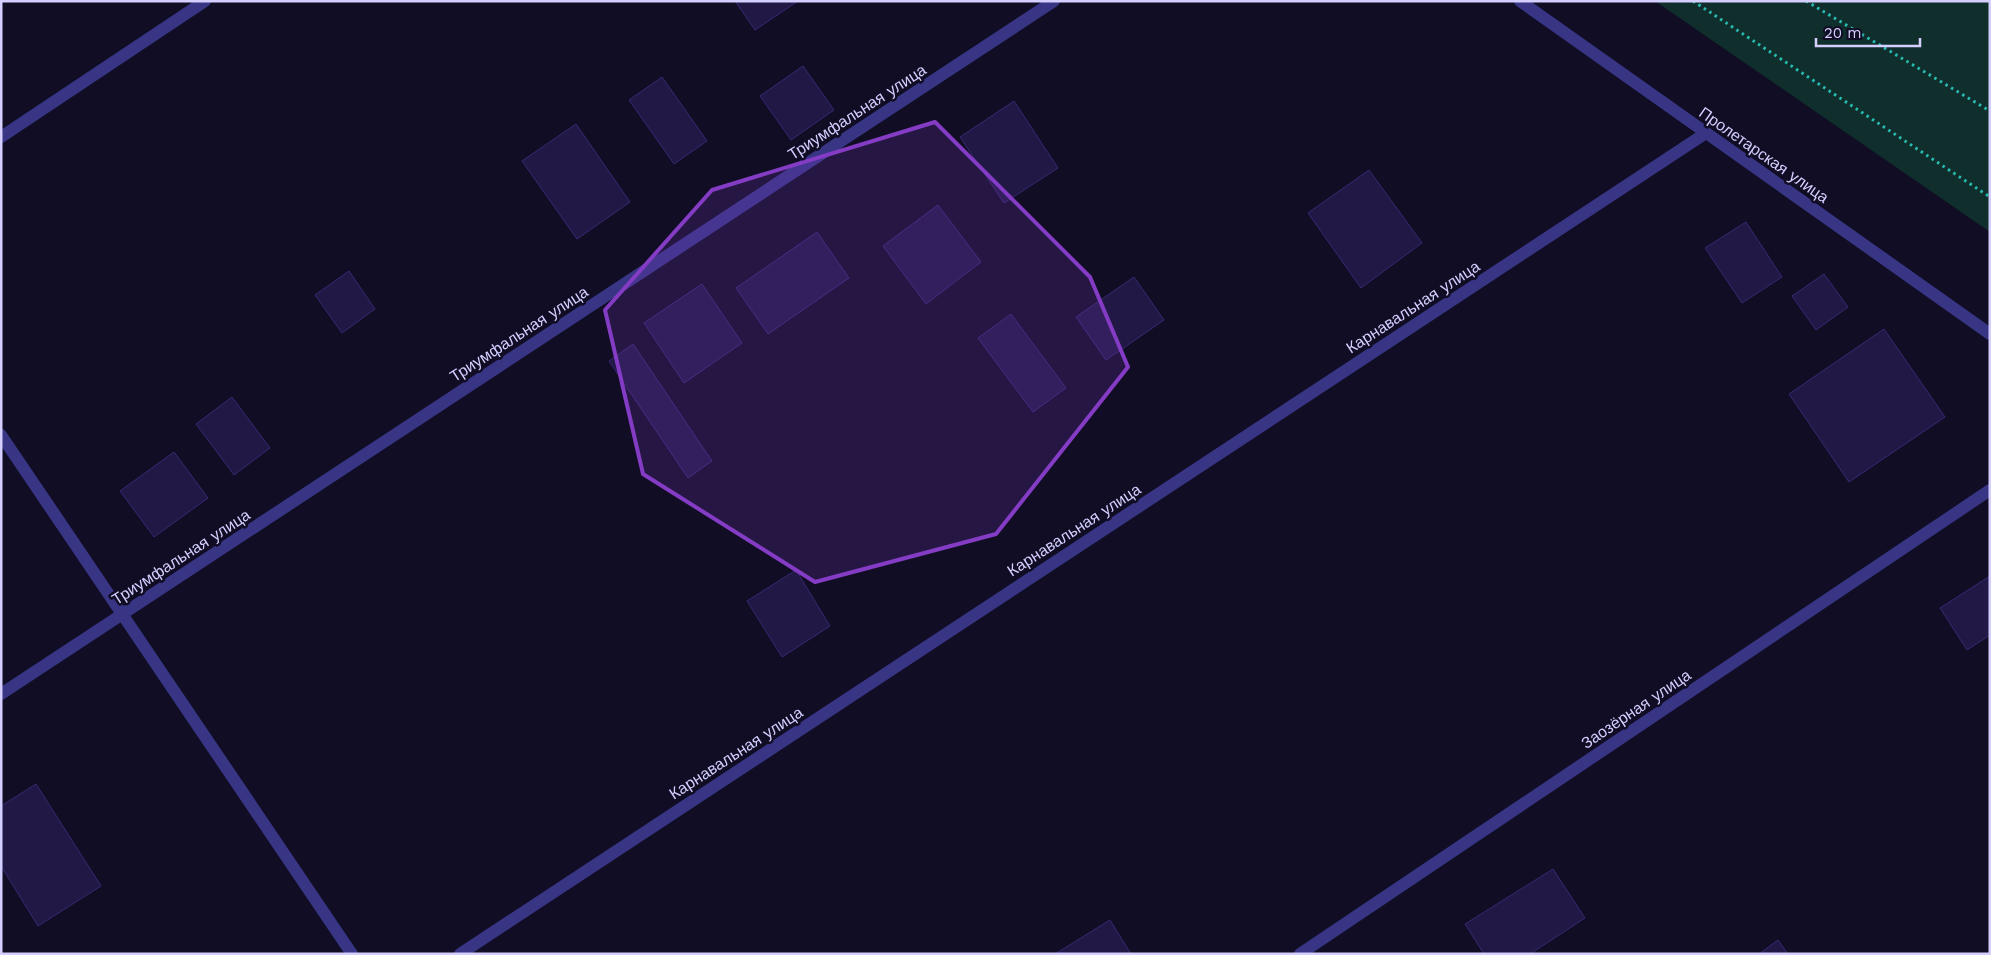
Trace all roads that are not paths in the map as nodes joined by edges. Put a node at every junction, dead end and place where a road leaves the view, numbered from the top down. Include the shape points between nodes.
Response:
1 (205, 1) edge
2 (1054, 1) edge
3 (1520, 1) edge
4 (1706, 133) junction
5 (1, 136) edge
6 (1990, 334) edge
7 (1, 435) edge
8 (1990, 490) edge
9 (123, 614) junction
10 (1, 694) edge
11 (352, 954) edge
12 (460, 954) edge
13 (1300, 954) edge

1 - 5 street
2 - 9 street, Триумфальная улица
3 - 4 street, Пролетарская улица
4 - 6 street, Пролетарская улица
4 - 12 street, Карнавальная улица
7 - 9 street
8 - 13 street, Заозёрная улица
9 - 10 street, Триумфальная улица
9 - 11 street

